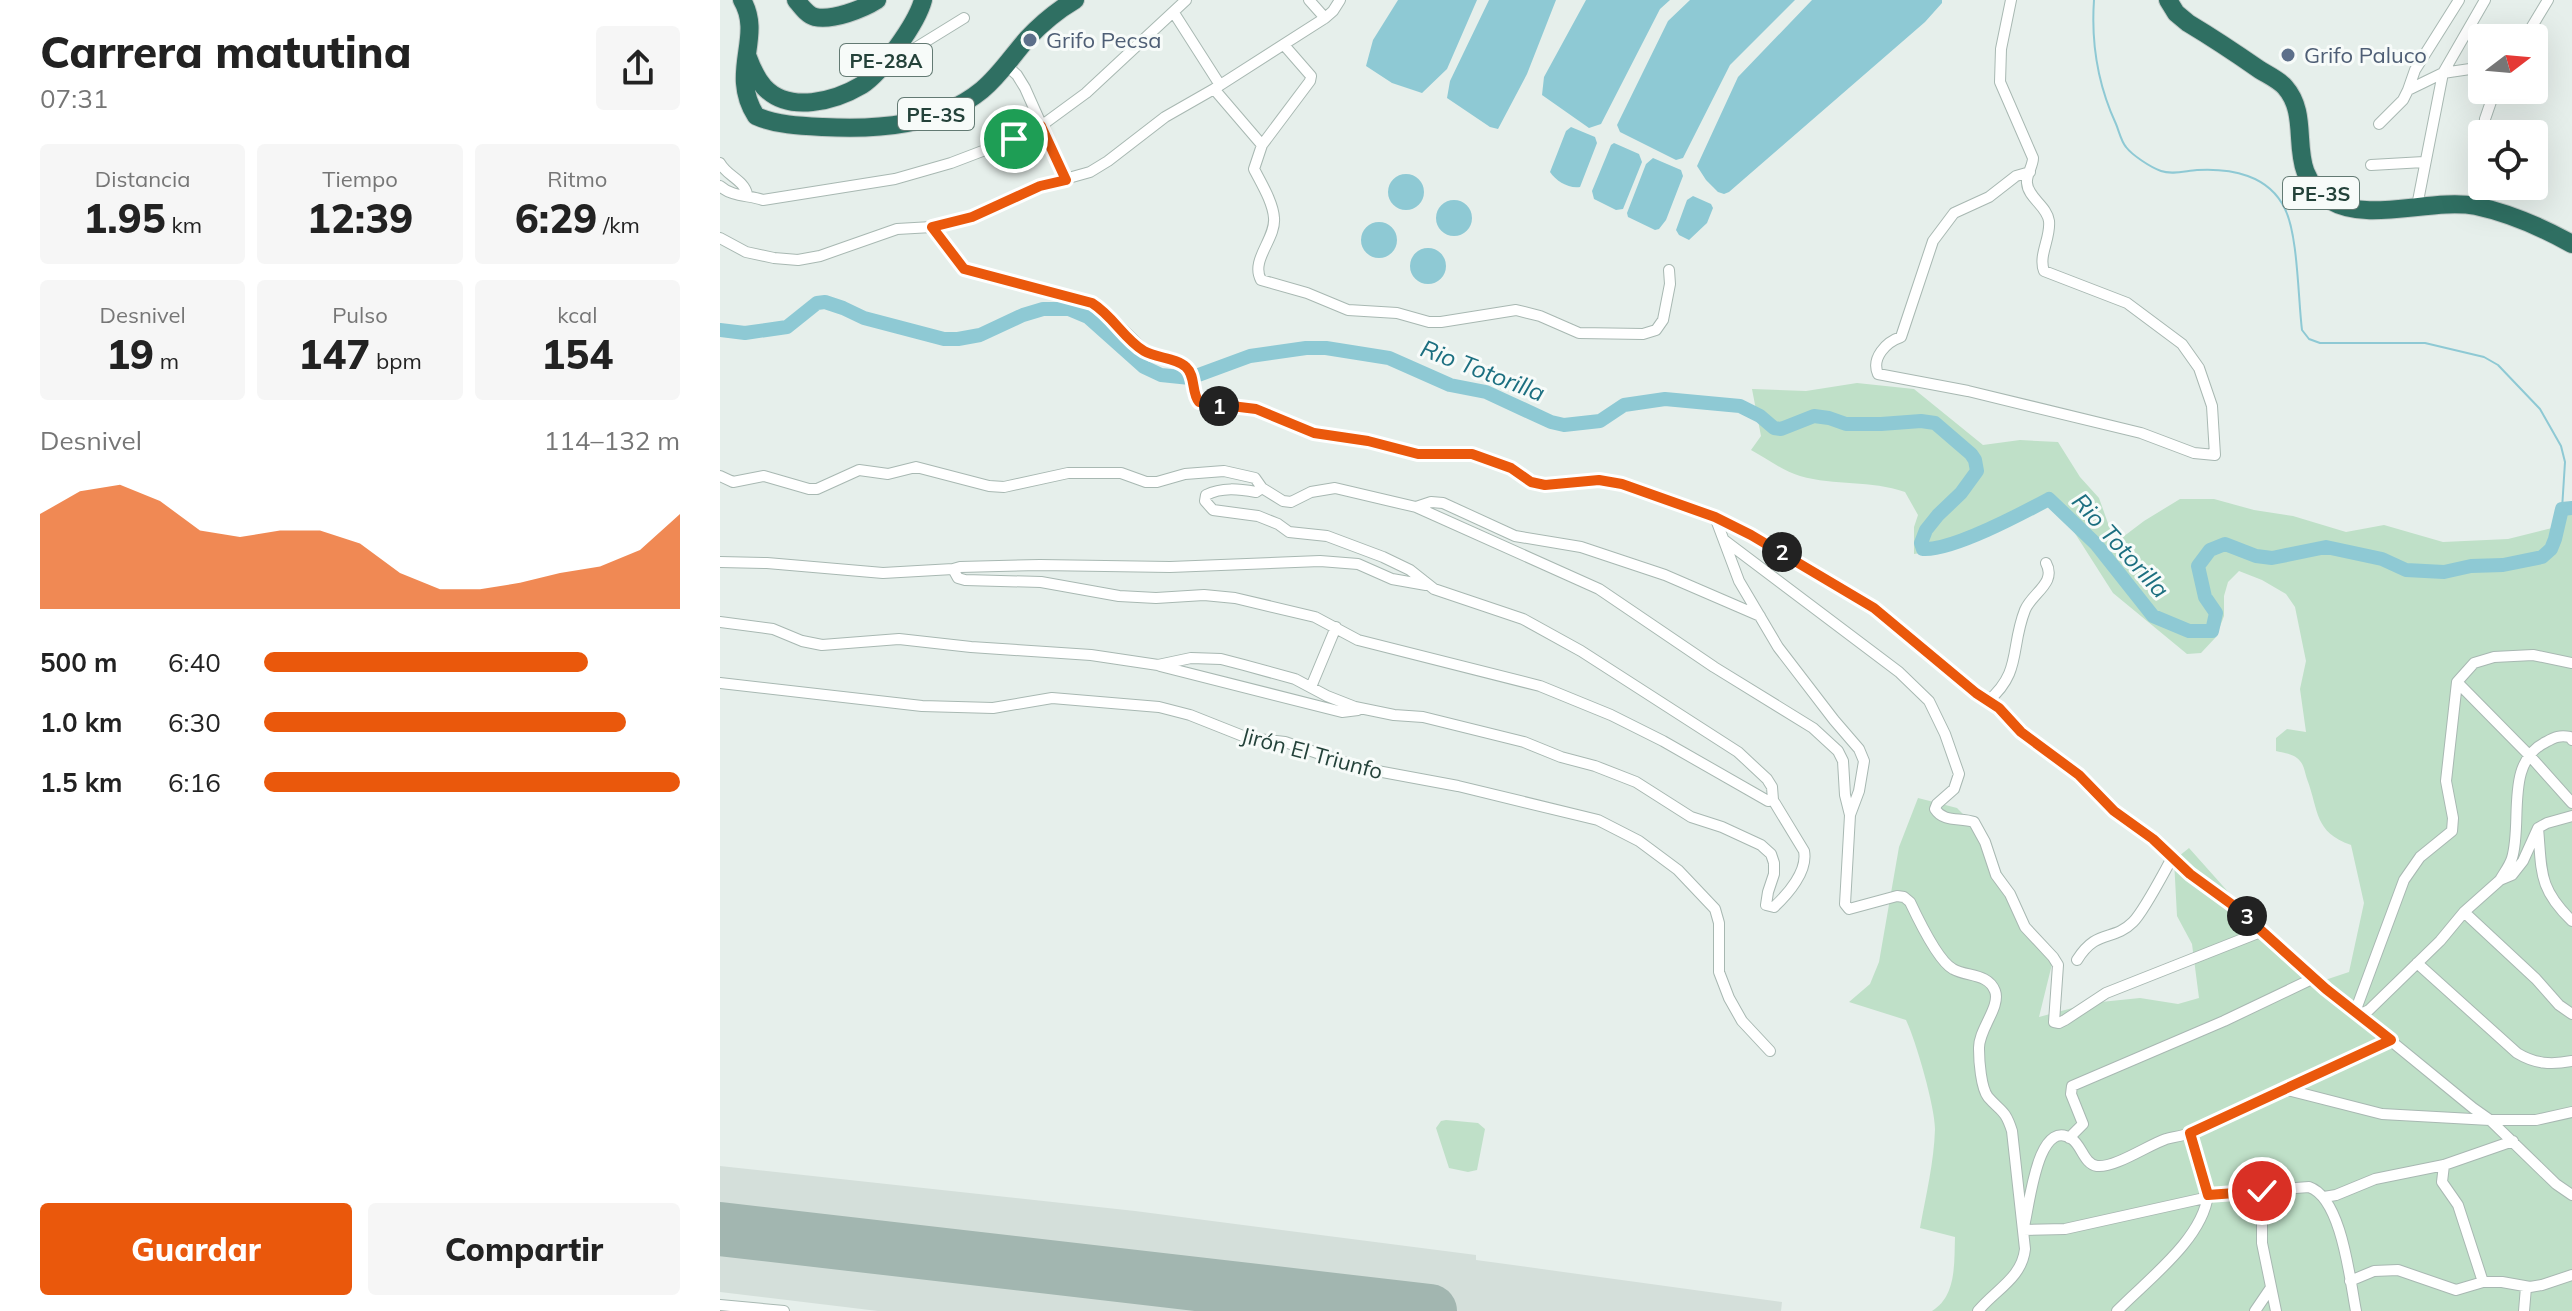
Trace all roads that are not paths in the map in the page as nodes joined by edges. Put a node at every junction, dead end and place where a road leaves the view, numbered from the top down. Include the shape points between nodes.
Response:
1 (742, 0) edge
2 (796, 0) edge
3 (877, 0) edge
4 (923, 0) edge
5 (1075, 0) edge
6 (1186, 0) edge
7 (1309, 0) edge
8 (1340, 0) edge
9 (2011, 0) edge
10 (2168, 0) edge
11 (2459, 0) edge
12 (2485, 0) edge
13 (2548, 0) edge
14 (1174, 13) junction
15 (964, 18) dead end
16 (1325, 18) junction
17 (2533, 24) edge
18 (1284, 45) junction
19 (747, 55) junction
20 (1007, 66) junction
21 (2468, 69) edge
22 (878, 70) junction
23 (2443, 73) junction
24 (1217, 87) junction
25 (765, 88) junction
26 (2408, 90) junction
27 (756, 116) junction
28 (2379, 124) dead end
29 (1041, 126) junction
30 (1262, 145) junction
31 (2424, 162) junction
32 (720, 163) edge
33 (2371, 165) dead end
34 (2030, 172) junction
35 (1066, 180) junction
36 (720, 186) edge
37 (747, 194) junction
38 (2476, 200) edge
39 (2417, 206) junction
40 (2475, 206) junction
41 (932, 227) junction
42 (720, 238) edge
43 (2572, 244) edge
44 (1669, 270) dead end
45 (720, 476) edge
46 (1262, 488) junction
47 (1416, 507) junction
48 (1715, 517) junction
49 (1722, 539) junction
50 (722, 561) edge
51 (2046, 563) dead end
52 (953, 569) junction
53 (1426, 585) junction
54 (1761, 617) junction
55 (720, 622) edge
56 (1336, 627) junction
57 (2572, 663) edge
58 (1158, 665) junction
59 (2457, 682) junction
60 (720, 683) edge
61 (1311, 687) junction
62 (1988, 701) junction
63 (1366, 709) junction
64 (2572, 740) edge
65 (2530, 756) junction
66 (1773, 800) junction
67 (2572, 803) edge
68 (1850, 815) junction
69 (2572, 816) edge
70 (2538, 828) junction
71 (2172, 858) junction
72 (2500, 880) junction
73 (2464, 912) junction
74 (2572, 921) edge
75 (2263, 931) junction
76 (2077, 960) dead end
77 (2417, 963) junction
78 (2314, 978) junction
79 (2355, 1012) junction
80 (2572, 1014) edge
81 (2391, 1040) junction
82 (1770, 1051) dead end
83 (2572, 1061) edge
84 (2284, 1089) junction
85 (2570, 1110) edge
86 (2490, 1120) junction
87 (2190, 1133) junction
88 (2069, 1138) junction
89 (2513, 1141) junction
90 (2444, 1165) junction
91 (2262, 1191) junction
92 (2208, 1195) junction
93 (2572, 1195) edge
94 (2324, 1197) junction
95 (2023, 1230) junction
96 (2572, 1275) edge
97 (2350, 1281) junction
98 (2483, 1282) junction
99 (2526, 1287) junction
100 (2270, 1289) junction
101 (720, 1305) edge
102 (784, 1311) edge
103 (1978, 1311) edge
104 (2117, 1311) edge
105 (2255, 1311) edge
106 (2276, 1311) edge
107 (2356, 1311) edge
108 (2524, 1311) edge

1 - 19 highway via 750,22
2 - 3 highway, PE-28A via 816,17 840,15
4 - 22 highway, PE-28A
5 - 20 highway, PE-3S via 1027,39
6 - 14 street
7 - 16 street
8 - 16 street
9 - 34 street via 2000,82 2033,158
10 - 39 highway, PE-3S via 2188,23 2285,87 2296,110 2306,175 2323,196 2370,211
11 - 26 street via 2420,60
12 - 23 street
13 - 17 street
14 - 24 street
14 - 29 street
15 - 22 street
16 - 18 street
18 - 24 street
18 - 30 street via 1309,72 1310,81
19 - 25 highway
19 - 27 highway via 745,94
20 - 27 highway, PE-3S via 982,91 923,120 885,127 809,127
20 - 29 street via 1025,88
21 - 23 street
22 - 25 highway, PE-28A via 863,84 804,103 781,99
23 - 26 street
23 - 31 street
24 - 30 street
24 - 35 street via 1090,172
25 - 27 highway
26 - 28 street
29 - 35 street
29 - 37 street via 895,179 763,200
30 - 44 street via 1254,169 1274,224 1257,274 1261,280 1348,310 1441,322 1516,310 1579,333 1643,334 1656,330 1663,320
31 - 33 street
31 - 39 street
32 - 37 street
34 - 34 street via 1954,213 1933,241 1901,337 1881,351 1876,371 2215,455 2212,406 2199,368 2182,344 2127,303 2044,271 2049,221 2028,188
35 - 41 street
36 - 37 street
38 - 40 street
39 - 40 highway, PE-3S
40 - 43 highway, PE-3S
41 - 42 street via 897,229 798,260 746,252
41 - 48 street via 964,269 1102,309 1147,353 1184,364 1199,402 1256,409 1314,433 1418,454 1472,454 1545,485 1599,480 1622,484
45 - 46 street via 733,482 764,476 817,489 859,470 888,474 916,467 1004,487 1068,473 1121,473 1157,482 1224,471 1255,478
46 - 47 street via 1291,502 1335,488
46 - 53 street via 1212,492 1205,501 1213,510 1258,516 1289,532 1327,536 1410,570
47 - 54 street via 1443,503 1515,536 1581,547 1665,575
47 - 68 street via 1599,589 1813,728 1843,761
48 - 49 street
48 - 62 street via 1874,608
49 - 54 street
49 - 75 street via 1899,672 1929,701 1959,774 1954,789 1935,809 1946,819 1974,822 2025,927 2058,965 2054,1022 2106,993
50 - 52 street via 883,573
51 - 62 street via 2048,581 2027,606 2016,634 2011,674
52 - 53 street via 1320,561 1358,564 1392,579
52 - 56 street via 965,580 1041,582 1119,596 1235,598
53 - 66 street via 1523,619 1581,651 1738,752 1767,779
54 - 68 street via 1778,647 1859,749 1862,778
55 - 58 street via 773,629 822,645 925,640
56 - 61 street
56 - 66 street via 1384,648 1540,686 1611,715
57 - 59 street via 2533,655 2494,657 2474,663
58 - 61 street via 1221,659
58 - 63 street via 1342,712
59 - 65 street
59 - 79 street via 2446,781 2452,831 2420,857 2404,880
60 - 82 street, Jirón El Triunfo via 922,706 993,708 1052,698 1159,707 1361,768 1598,820 1678,870 1715,909 1719,972 1729,998
61 - 63 street
62 - 71 street
63 - 66 street via 1524,742 1636,782 1691,817 1771,854 1774,874 1766,905 1774,907 1806,859
64 - 65 street via 2559,735
65 - 67 street
65 - 72 street via 2521,775 2512,858
68 - 95 street via 1845,898 1849,909 1904,897 1946,962 1982,977 1996,994 1978,1045 1982,1085 2007,1115
69 - 70 street
70 - 72 street via 2523,861
70 - 74 street via 2545,889
71 - 75 street
71 - 76 street via 2135,921 2093,940
72 - 73 street
73 - 77 street
73 - 80 street
75 - 78 street
77 - 79 street via 2369,1010
77 - 83 street via 2517,1053 2542,1063
78 - 79 street
78 - 88 street via 2072,1086 2083,1124
79 - 81 street
81 - 84 street
81 - 86 street
84 - 86 street via 2382,1114
84 - 87 street
85 - 86 street via 2536,1120
86 - 89 street
87 - 88 street via 2102,1165 2089,1162
87 - 92 street
88 - 95 street via 2046,1144 2039,1158
89 - 90 street
89 - 93 street
90 - 94 street via 2375,1179
90 - 98 street via 2442,1182 2458,1205
91 - 92 street
91 - 94 street via 2309,1187
91 - 100 street via 2261,1235
92 - 95 street via 2065,1229
92 - 104 street via 2177,1253
94 - 97 street via 2338,1228
95 - 103 street via 2019,1270
96 - 99 street
97 - 98 street via 2374,1271 2398,1270 2456,1290
97 - 107 street
98 - 99 street
99 - 108 street
100 - 105 street
100 - 106 street
101 - 102 street

